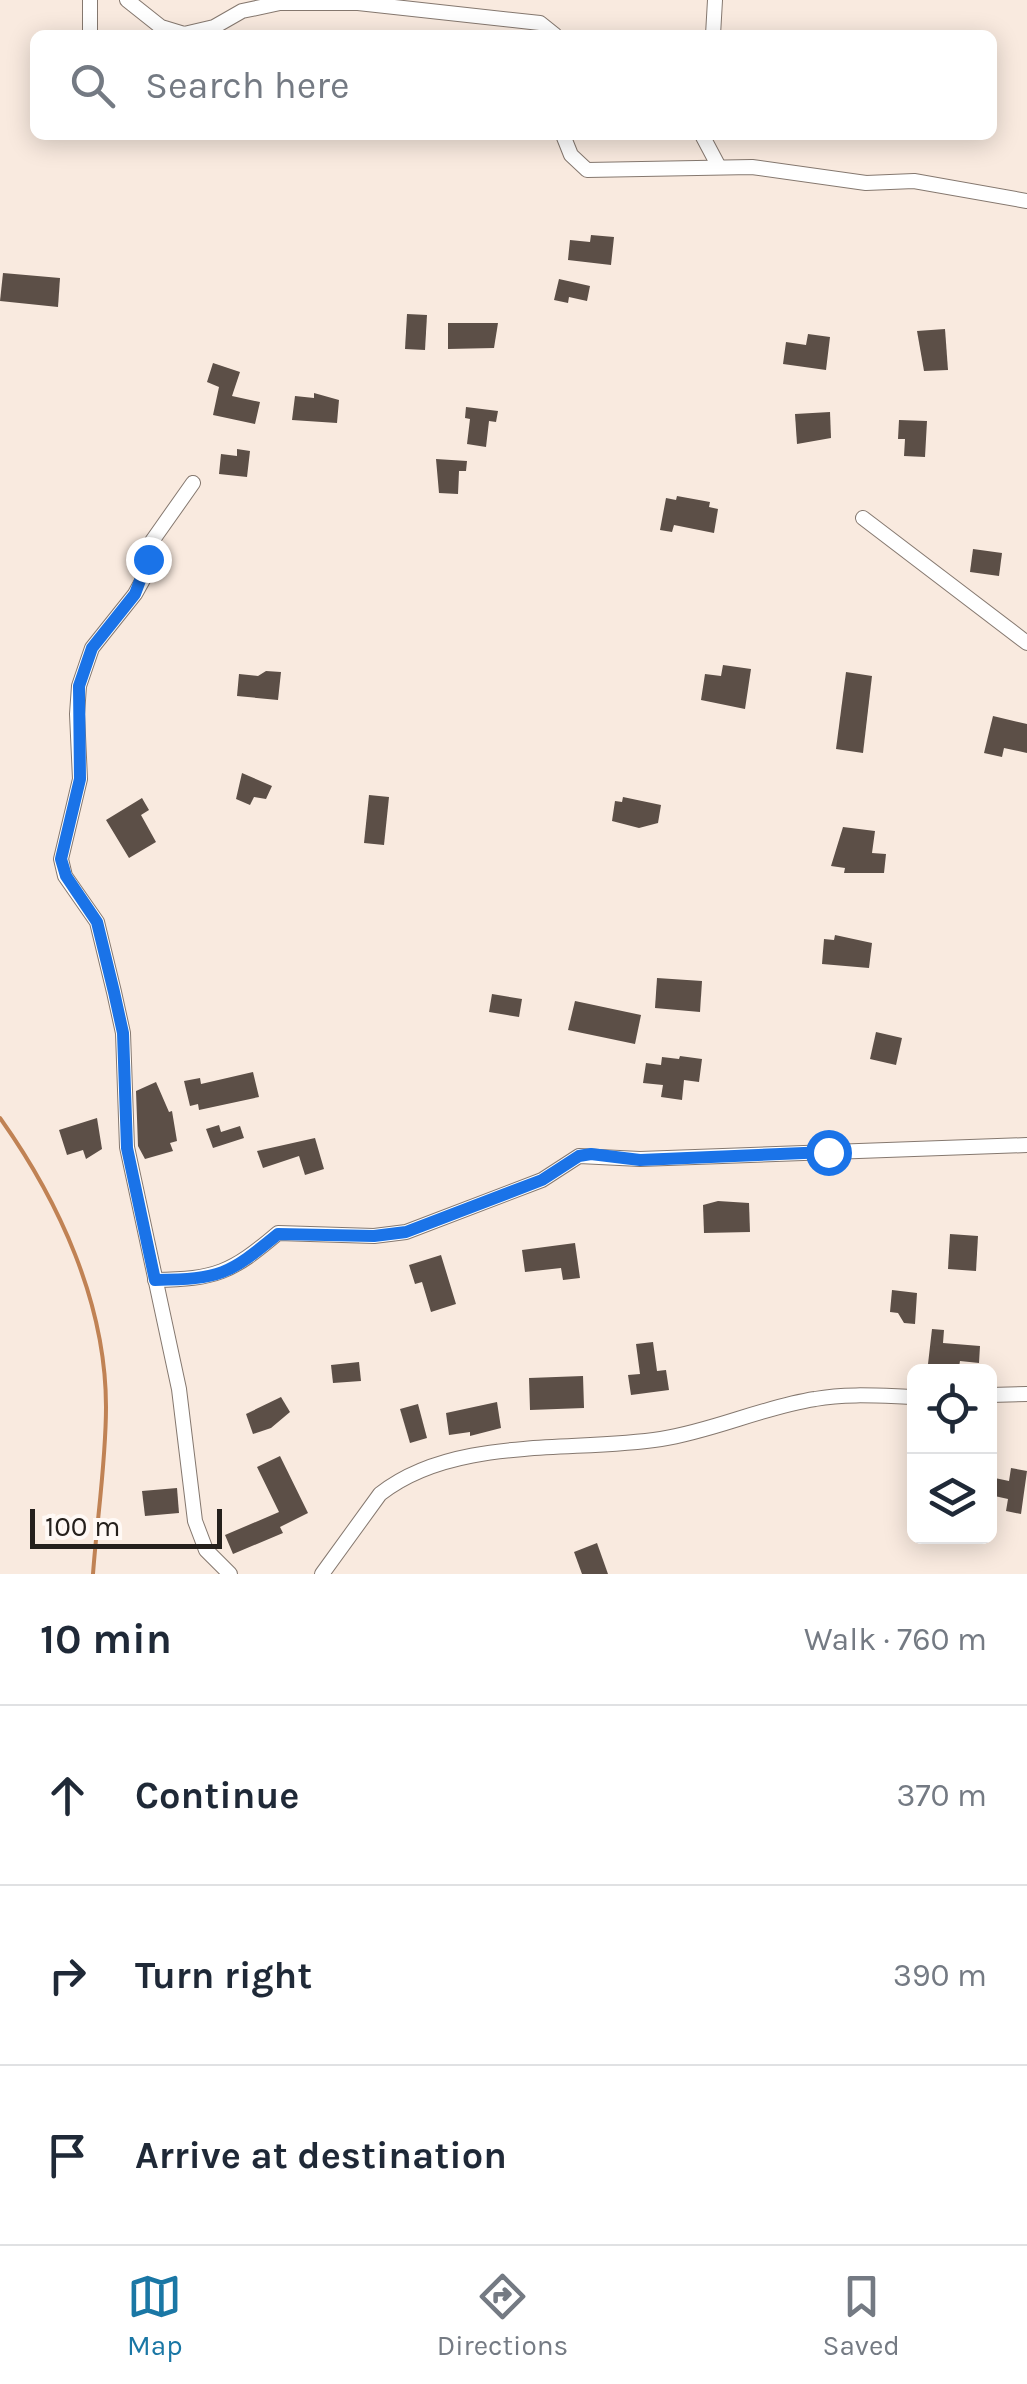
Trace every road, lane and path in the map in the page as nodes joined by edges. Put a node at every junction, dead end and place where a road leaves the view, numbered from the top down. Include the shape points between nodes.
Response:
1 (90, 0) edge
2 (127, 0) edge
3 (715, 0) edge
4 (278, 2) edge
5 (90, 30) edge
6 (171, 30) edge
7 (201, 30) edge
8 (549, 30) edge
9 (713, 30) edge
10 (566, 140) edge
11 (704, 140) edge
12 (718, 167) junction
13 (1027, 201) edge
14 (193, 483) dead end
15 (863, 518) dead end
16 (1027, 643) edge
17 (1027, 1145) edge
18 (155, 1280) junction
19 (1027, 1394) edge
20 (997, 1395) edge
21 (907, 1397) edge
22 (230, 1574) edge
23 (322, 1574) edge

1 - 5 street
2 - 6 street
3 - 9 street
4 - 7 street
4 - 8 street via 510,18
10 - 12 street via 587,170
11 - 12 street
12 - 13 street via 866,183 914,180
14 - 18 street via 150,544 135,594 92,648 76,714 80,779 61,846 66,876 97,922 123,1033 127,1148
15 - 16 street
17 - 18 street via 640,1160 591,1154 406,1232 278,1234 223,1275
18 - 22 street via 179,1388 194,1522 206,1550
19 - 20 street
21 - 23 street via 816,1398 674,1437 538,1445 435,1468 380,1494

